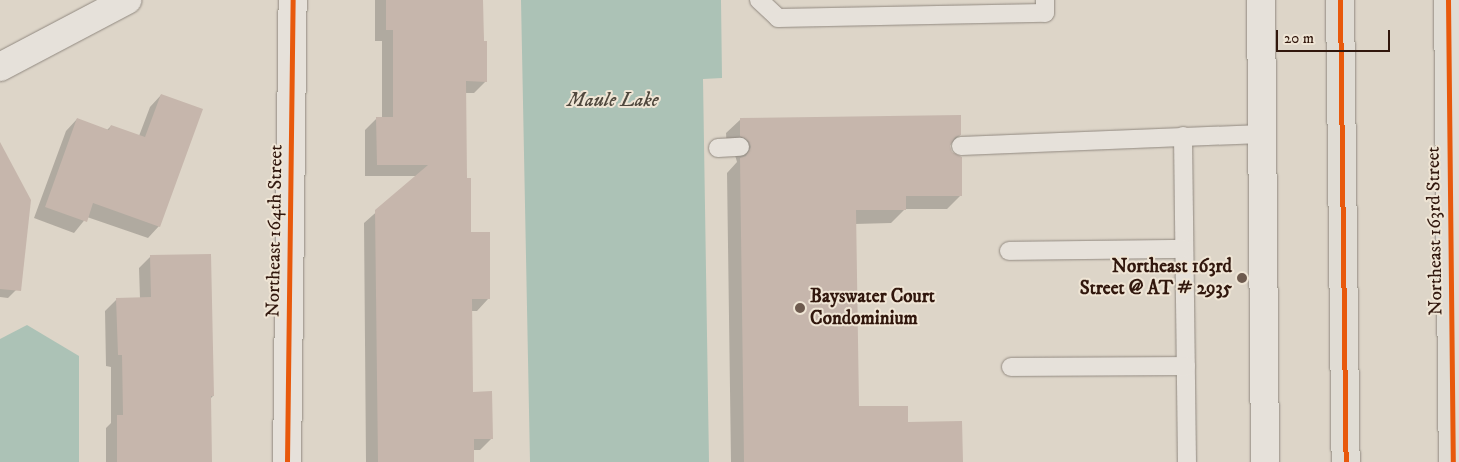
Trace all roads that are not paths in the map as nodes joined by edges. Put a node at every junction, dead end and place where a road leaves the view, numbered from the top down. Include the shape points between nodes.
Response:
1 (126, 0) edge
2 (293, 0) edge
3 (759, 0) edge
4 (1046, 0) edge
5 (1261, 0) edge
6 (1340, 0) edge
7 (1448, 0) edge
8 (0, 67) edge
9 (1262, 134) junction
10 (1183, 136) junction
11 (740, 146) dead end
12 (962, 146) dead end
13 (718, 148) dead end
14 (1184, 249) junction
15 (1009, 251) dead end
16 (1186, 366) junction
17 (1011, 367) dead end
18 (287, 462) edge
19 (1187, 462) edge
20 (1265, 462) edge
21 (1346, 462) edge
22 (1454, 462) edge

1 - 8 street
2 - 18 street, Northeast 164th Street
3 - 4 lane via 778,18 1045,13
5 - 9 street
6 - 21 main road
7 - 22 main road, Northeast 163rd Street
9 - 10 lane
9 - 20 street
10 - 12 lane
10 - 14 lane
11 - 13 lane
14 - 15 lane
14 - 16 lane
16 - 17 lane
16 - 19 lane

